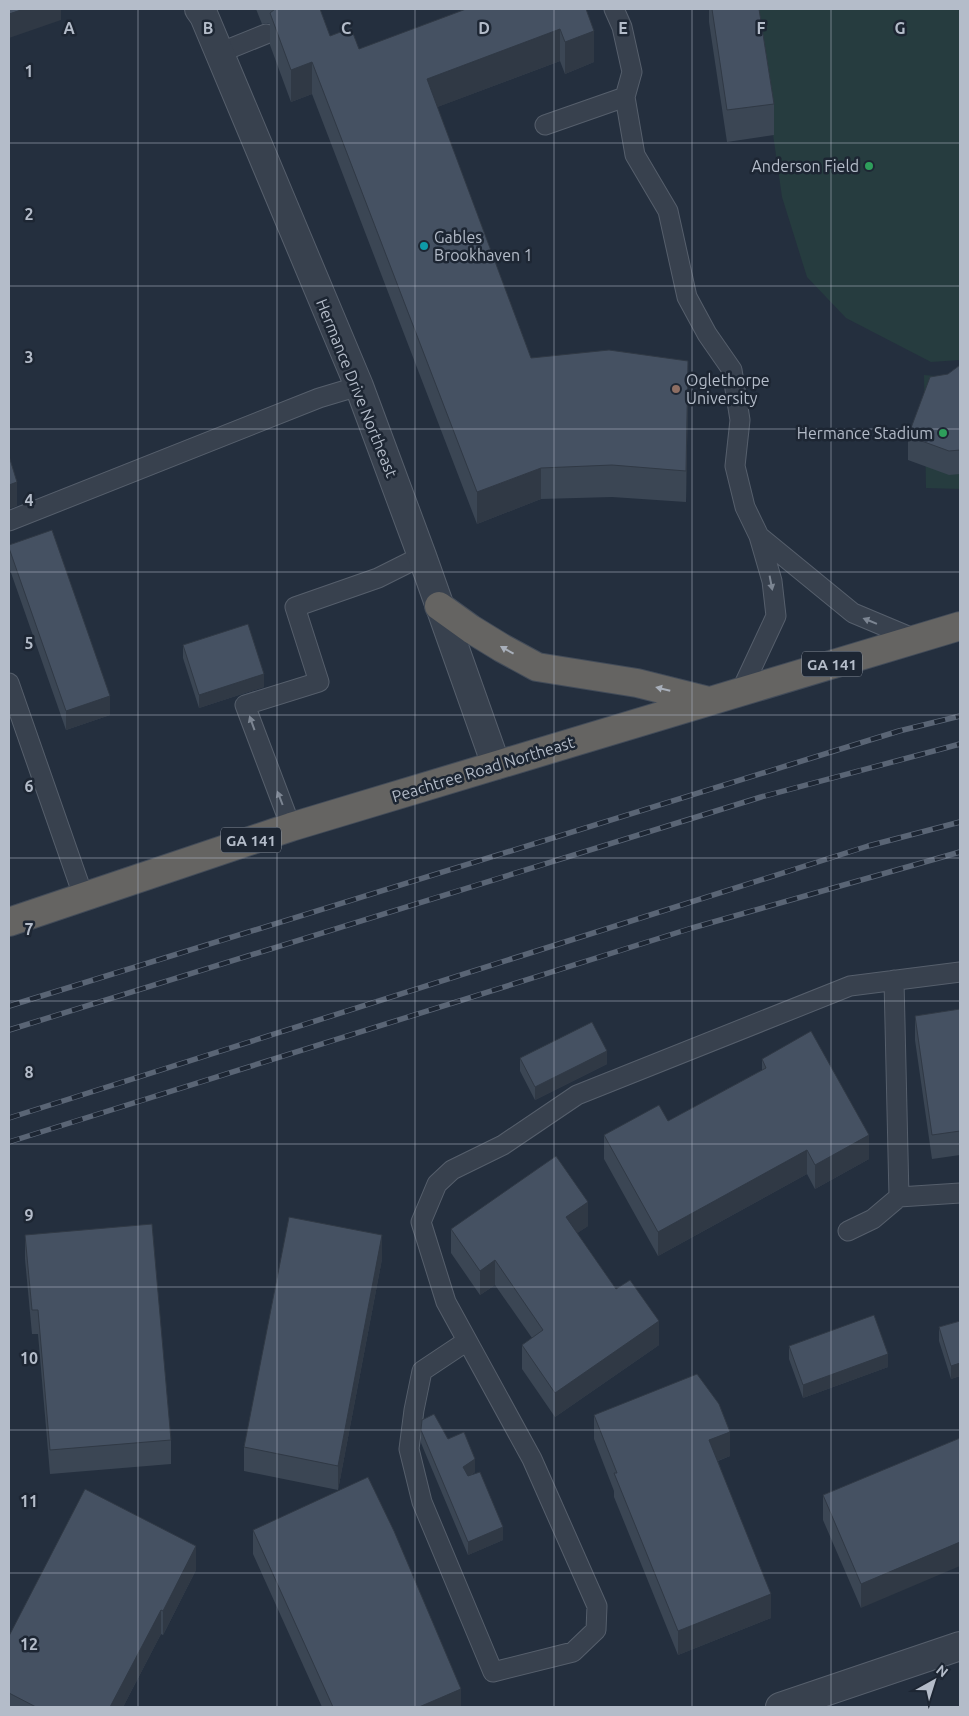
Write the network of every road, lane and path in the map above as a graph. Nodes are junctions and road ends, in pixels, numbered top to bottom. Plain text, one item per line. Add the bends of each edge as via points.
1 (614, 9) edge
2 (202, 11) edge
3 (266, 34) dead end
4 (219, 53) junction
5 (625, 97) junction
6 (545, 125) dead end
7 (359, 386) junction
8 (9, 522) edge
9 (759, 536) junction
10 (422, 556) junction
11 (439, 606) junction
12 (960, 626) edge
13 (916, 639) junction
14 (9, 683) edge
15 (741, 691) junction
16 (710, 701) junction
17 (496, 765) junction
18 (291, 827) junction
19 (84, 898) junction
20 (9, 922) edge
21 (960, 972) edge
22 (894, 980) junction
23 (960, 1193) edge
24 (899, 1197) junction
25 (848, 1231) dead end
26 (467, 1341) junction
27 (960, 1646) edge
28 (795, 1705) edge

1 - 5 lane via 622,27 632,72
2 - 4 street, Hermance Drive Northeast
3 - 4 lane
4 - 7 street, Hermance Drive Northeast
5 - 6 lane
5 - 9 lane via 636,155 668,211 687,297 732,370 740,420 735,466 745,508
7 - 8 lane via 319,398
7 - 10 street, Hermance Drive Northeast
13 -> 9 lane via 853,613
9 -> 15 lane via 772,581 776,616
10 - 11 street, Hermance Drive Northeast
18 -> 10 lane via 245,705 319,682 295,607 378,578
16 -> 11 highway via 637,683 537,666 502,648
11 - 17 street, Hermance Drive Northeast
12 - 13 highway, Peachtree Road Northeast / GA 141
13 - 15 highway, Peachtree Road Northeast / GA 141
14 - 19 lane
15 - 16 highway, Peachtree Road Northeast / GA 141
16 - 17 highway, Peachtree Road Northeast / GA 141
17 - 18 highway, Peachtree Road Northeast / GA 141
18 - 19 highway, Peachtree Road Northeast / GA 141
19 - 20 highway, Peachtree Road Northeast / GA 141
21 - 22 lane
22 - 24 lane
22 - 26 lane via 850,986 577,1095 503,1145 452,1170 437,1184 421,1222 446,1302
23 - 24 lane
24 - 25 lane via 873,1219
26 - 26 lane via 532,1459 597,1606 596,1630 573,1652 493,1672 422,1502 409,1449 422,1371
27 - 28 street

